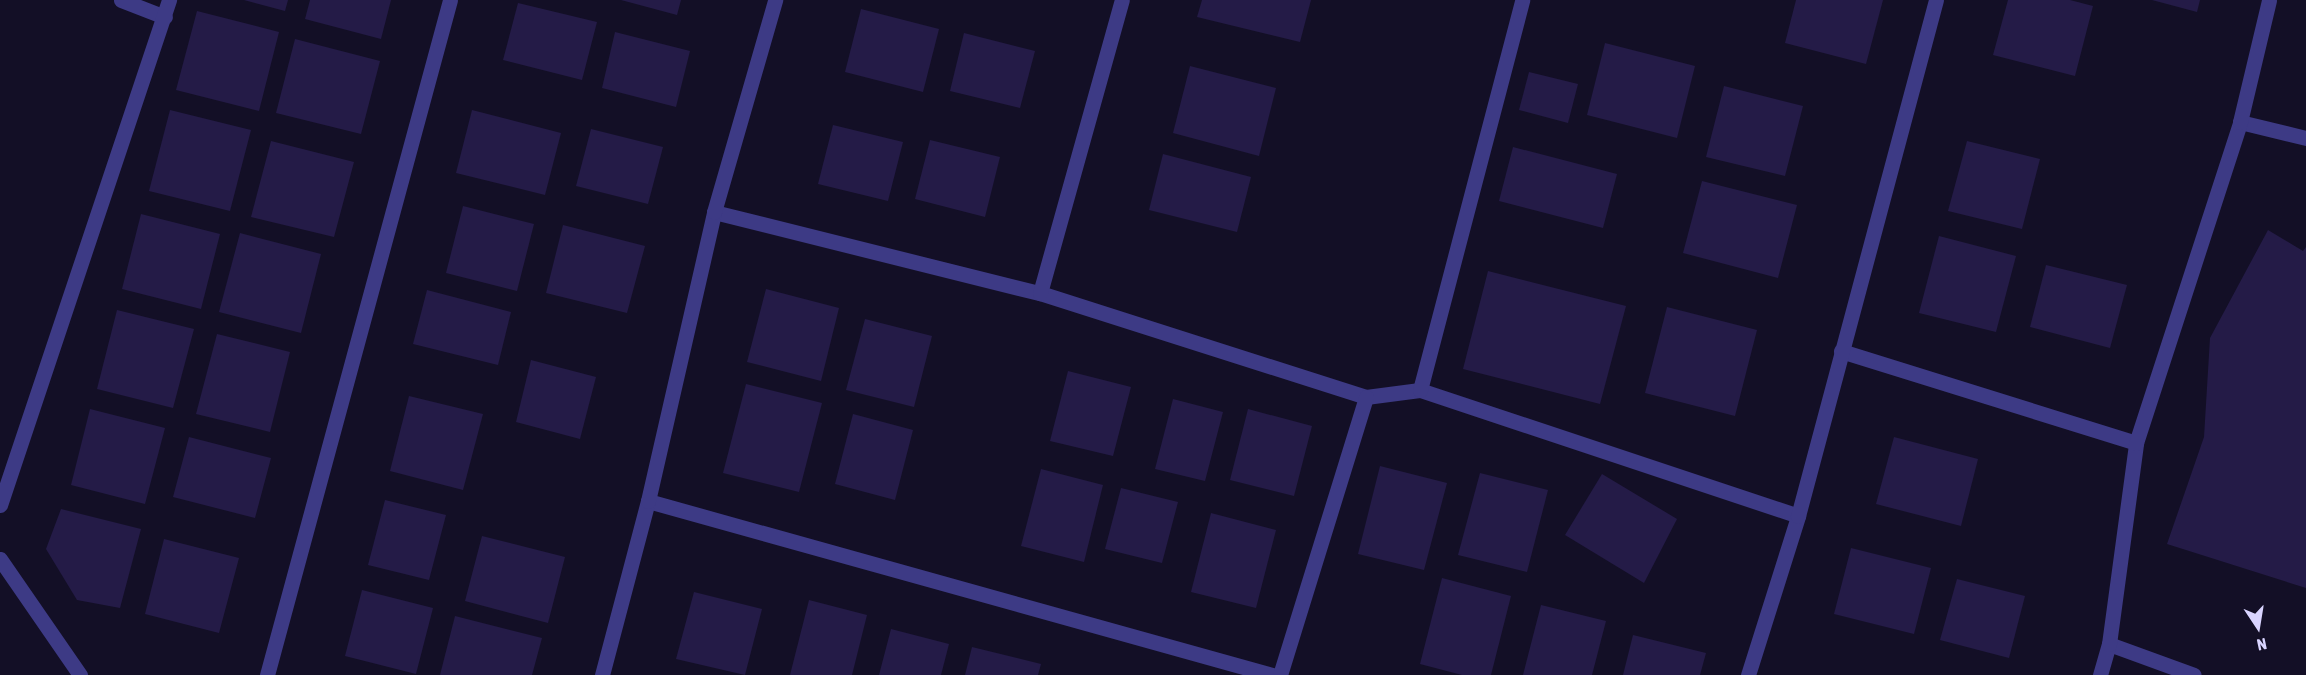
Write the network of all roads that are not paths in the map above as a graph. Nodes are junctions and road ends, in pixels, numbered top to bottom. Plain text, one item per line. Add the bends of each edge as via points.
1 (122, 0) edge
2 (170, 0) edge
3 (450, 0) edge
4 (775, 0) edge
5 (1122, 0) edge
6 (1522, 0) edge
7 (1936, 0) edge
8 (2269, 0) edge
9 (165, 17) junction
10 (2240, 122) junction
11 (2306, 138) edge
12 (714, 212) junction
13 (1040, 294) junction
14 (1841, 351) junction
15 (1420, 390) junction
16 (1366, 397) junction
17 (2136, 443) junction
18 (648, 501) junction
19 (0, 505) edge
20 (1798, 516) junction
21 (0, 559) edge
22 (2109, 644) junction
23 (80, 675) edge
24 (267, 675) edge
25 (602, 675) edge
26 (1272, 675) edge
27 (1280, 675) edge
28 (1748, 675) edge
29 (2100, 675) edge
30 (2194, 675) edge

1 - 9 street
2 - 9 street
3 - 24 street
4 - 12 street
5 - 13 street
6 - 15 street
7 - 14 street
8 - 10 street
9 - 19 street
10 - 11 street
10 - 17 street
12 - 13 street
12 - 18 street
13 - 16 street
14 - 17 street
14 - 20 street
15 - 16 street
15 - 20 street
16 - 27 street
17 - 22 street
18 - 25 street
18 - 26 street
20 - 28 street
21 - 23 street
22 - 29 street
22 - 30 street

